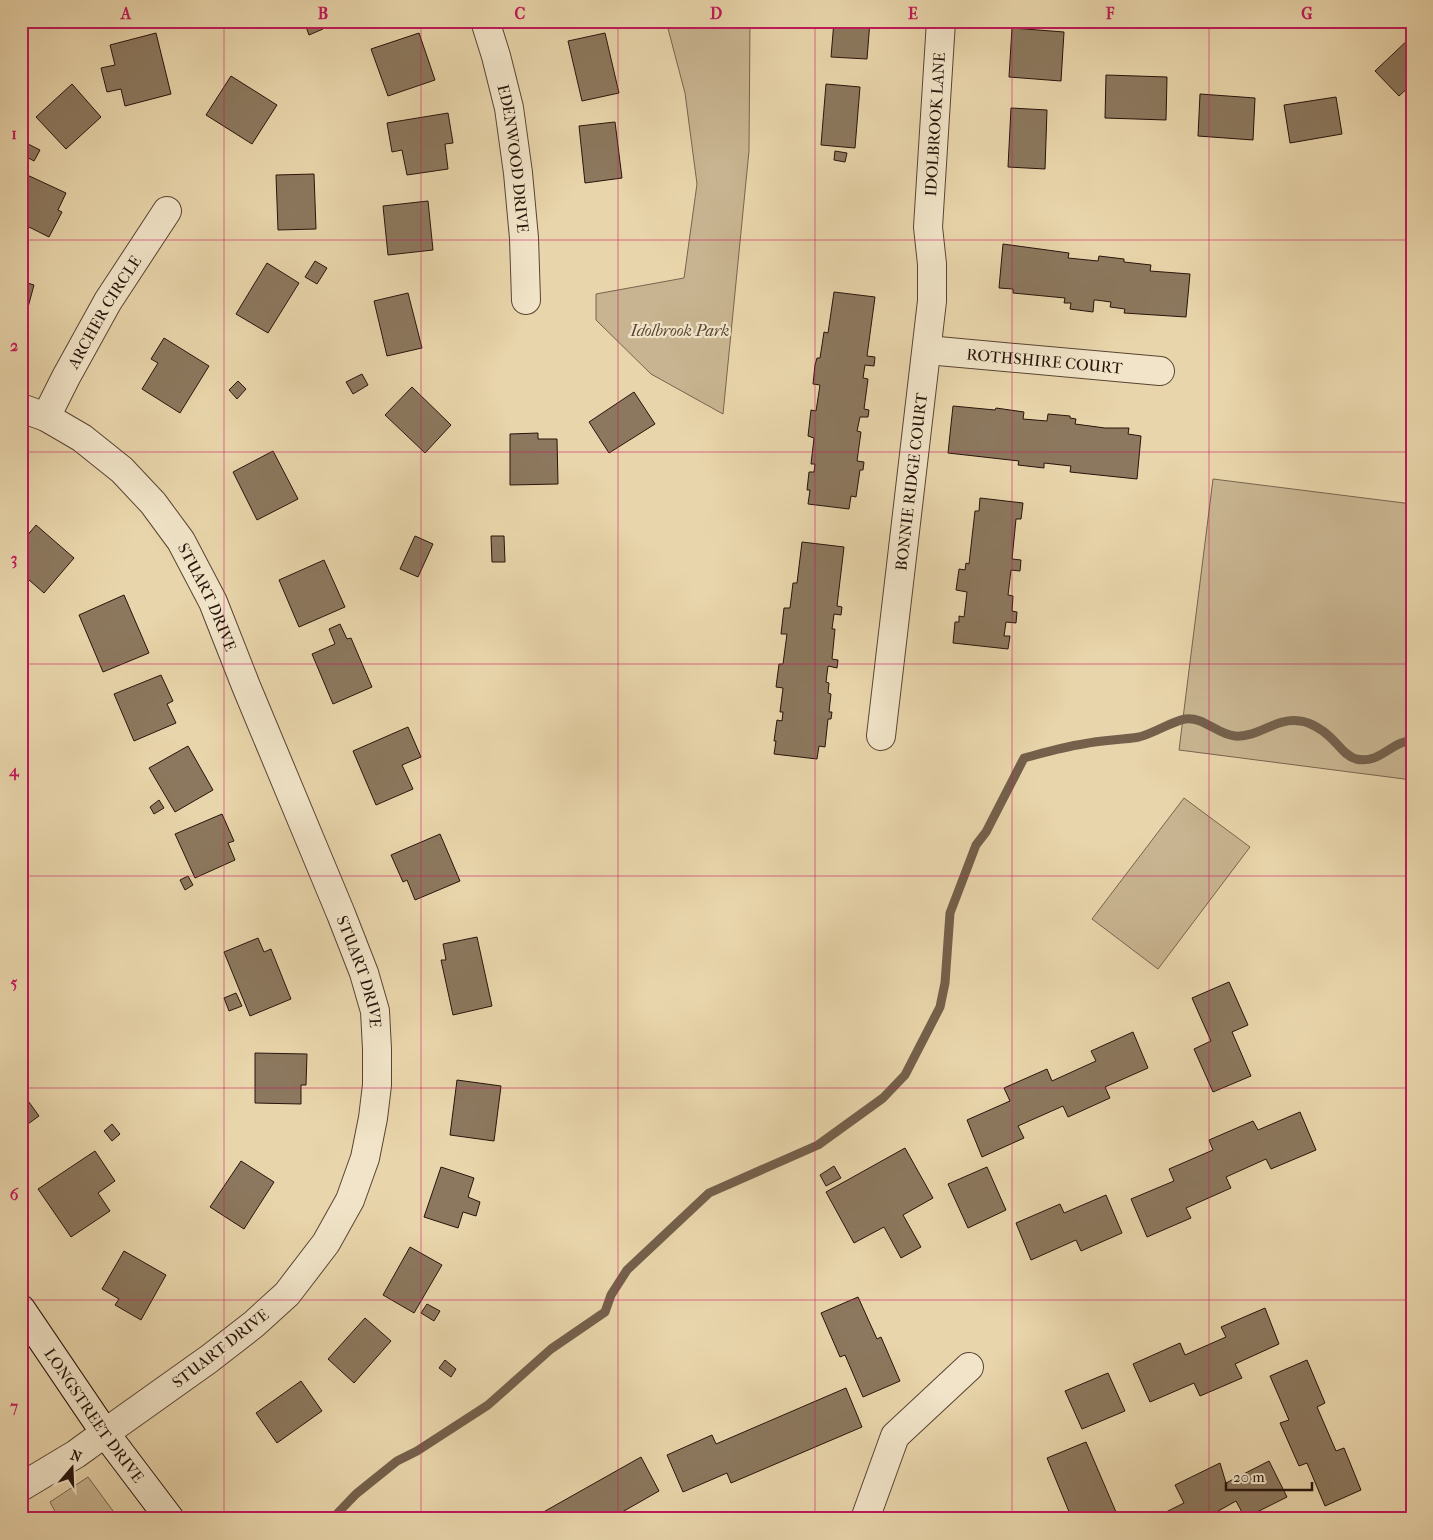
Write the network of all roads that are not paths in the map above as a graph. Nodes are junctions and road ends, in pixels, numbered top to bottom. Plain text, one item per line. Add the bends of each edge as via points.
1 (485, 21) edge
2 (941, 21) edge
3 (167, 211) dead end
4 (928, 227) joint
5 (526, 300) dead end
6 (927, 350) junction
7 (1160, 371) dead end
8 (34, 413) edge
9 (881, 736) dead end
10 (21, 1309) edge
11 (969, 1368) dead end
12 (105, 1433) junction
13 (21, 1487) edge
14 (170, 1519) edge
15 (865, 1519) edge

1 - 5 street, EDENWOOD DRIVE via 509,108 524,238
2 - 4 street, IDOLBROOK LANE
3 - 8 street, ARCHER CIRCLE via 108,301 66,377
4 - 6 street, BONNIE RIDGE COURT via 932,301
6 - 7 street, ROTHSHIRE COURT
6 - 9 street, BONNIE RIDGE COURT
8 - 12 street, STUART DRIVE via 82,438 122,470 153,503 181,541 213,602 364,973 374,1011 377,1049 377,1085 365,1158 350,1200 326,1243 287,1294 254,1324
10 - 12 street, LONGSTREET DRIVE
11 - 15 street via 896,1436
12 - 13 street, STUART DRIVE
12 - 14 street, LONGSTREET DRIVE

